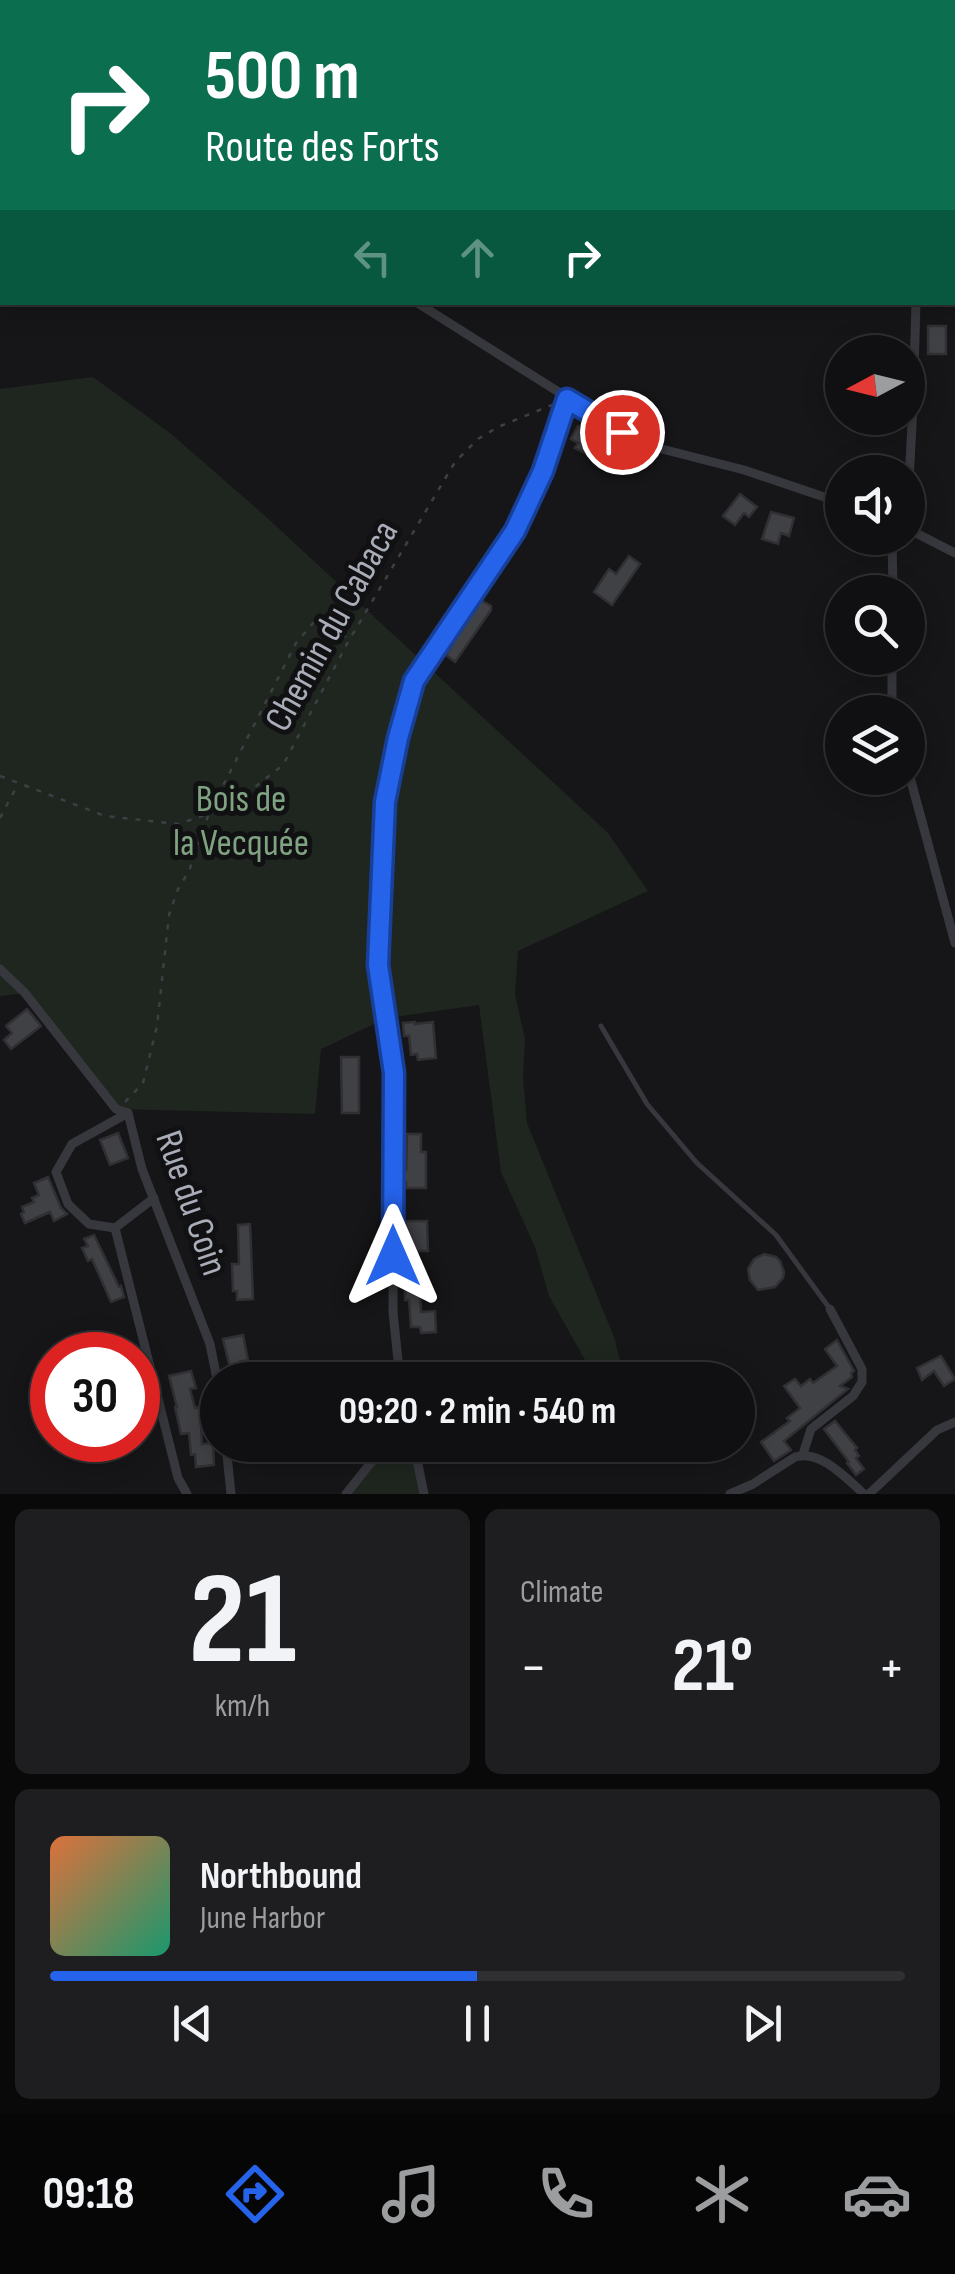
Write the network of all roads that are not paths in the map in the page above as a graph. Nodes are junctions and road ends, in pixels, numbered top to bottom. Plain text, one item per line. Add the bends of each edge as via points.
1 (421, 305) edge
2 (916, 305) edge
3 (567, 399) junction
4 (911, 455) edge
5 (825, 497) edge
6 (925, 538) edge
7 (955, 553) edge
8 (915, 795) edge
9 (955, 943) edge
10 (0, 968) edge
11 (601, 1026) dead end
12 (128, 1113) junction
13 (154, 1198) junction
14 (115, 1228) junction
15 (830, 1309) joint
16 (214, 1362) edge
17 (398, 1362) edge
18 (955, 1422) edge
19 (802, 1454) junction
20 (227, 1462) edge
21 (371, 1462) edge
22 (417, 1462) edge
23 (228, 1493) edge
24 (187, 1494) edge
25 (346, 1494) edge
26 (424, 1494) edge
27 (730, 1494) edge
28 (867, 1494) edge

1 - 3 street
2 - 4 street
3 - 5 street via 662,449
3 - 17 street via 515,531 414,681 385,802 378,965 394,1073
6 - 7 street
8 - 9 street
10 - 12 street, Rue du Coin via 116,1109
11 - 15 lane via 646,1104 776,1235
12 - 13 street, Rue du Coin
12 - 14 street via 72,1144 56,1172 68,1204 89,1224
13 - 14 street
13 - 16 street, Rue du Coin
14 - 24 street
15 - 19 street via 862,1369 862,1382 810,1429
18 - 28 street via 937,1430
19 - 27 street
19 - 28 street
20 - 23 street
21 - 25 street
22 - 26 street

